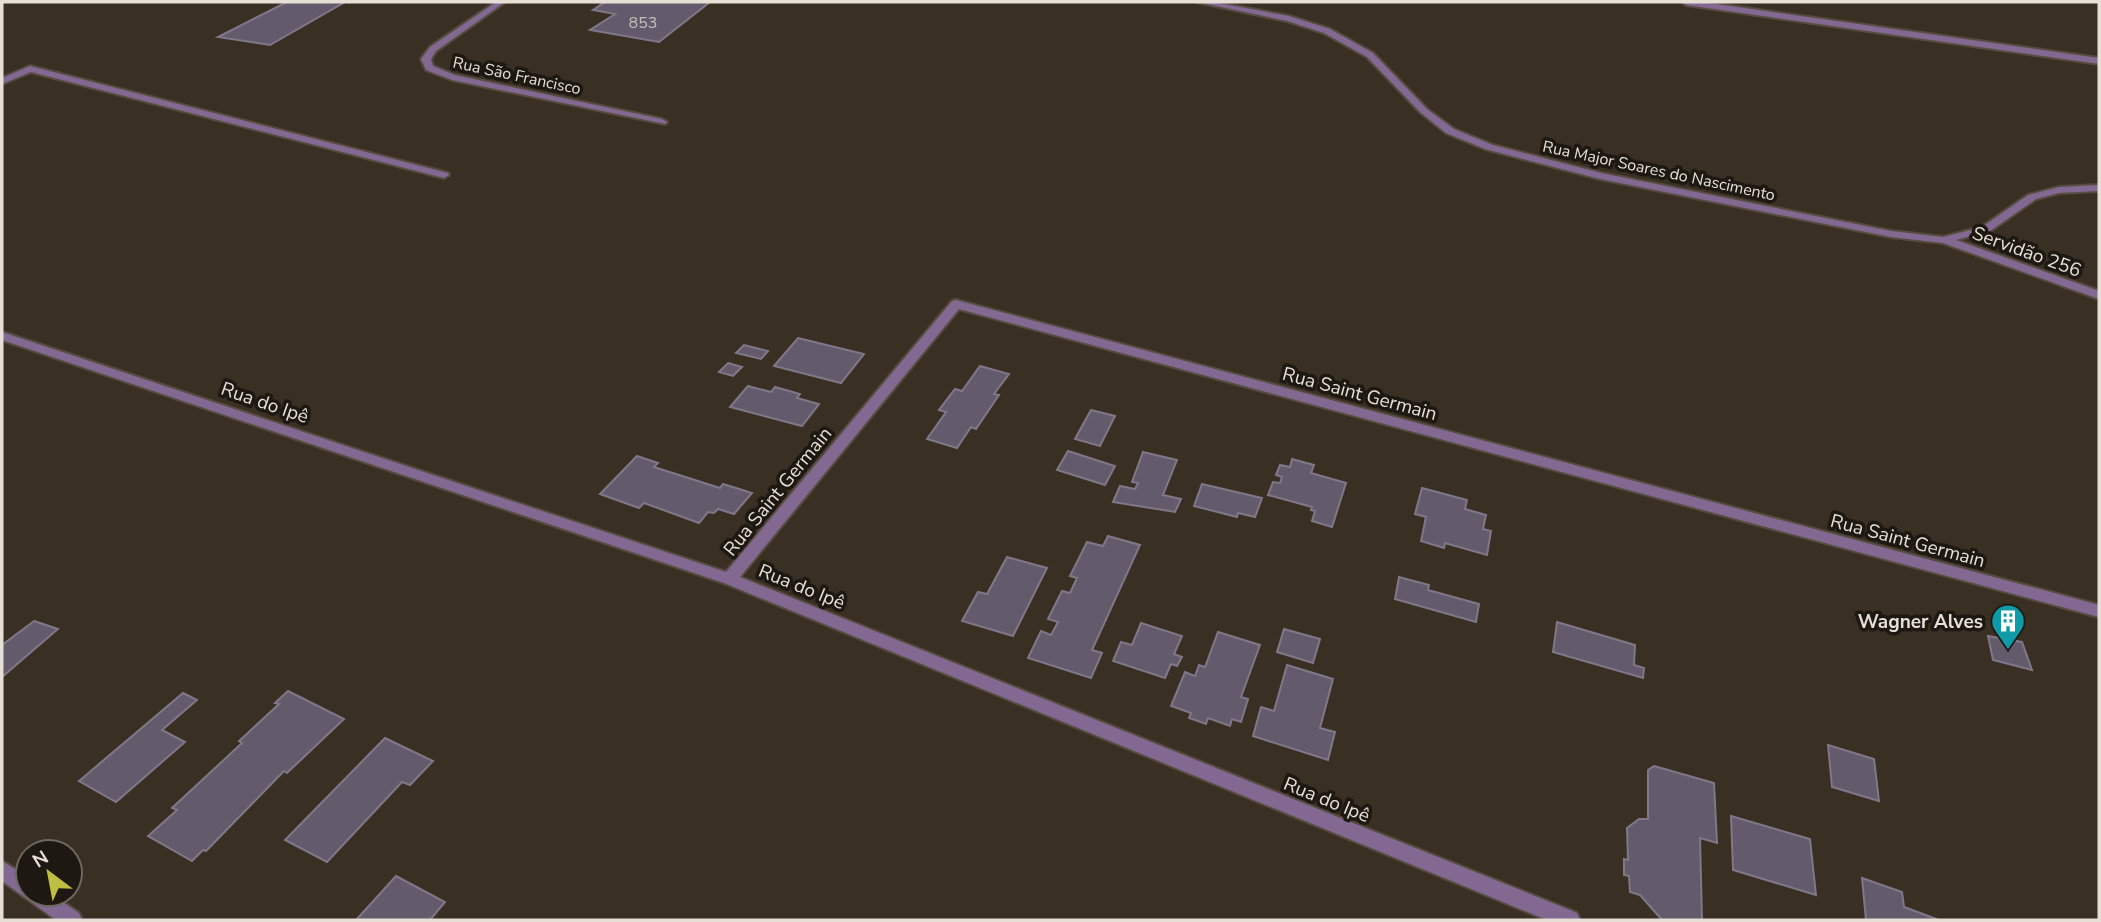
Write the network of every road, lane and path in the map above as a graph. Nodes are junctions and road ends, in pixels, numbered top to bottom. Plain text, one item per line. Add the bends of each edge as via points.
1 (501, 2) edge
2 (1204, 2) edge
3 (1686, 2) edge
4 (2099, 61) edge
5 (2, 81) edge
6 (662, 122) dead end
7 (444, 175) dead end
8 (2099, 188) edge
9 (1943, 240) junction
10 (2099, 295) edge
11 (2, 336) edge
12 (729, 579) junction
13 (2099, 611) edge
14 (55, 908) edge
15 (72, 920) edge
16 (1570, 920) edge

1 - 6 street, Rua São Francisco via 433,49 426,59 429,68 452,77
2 - 9 street, Rua Major Soares do Nascimento via 1289,19 1343,39 1370,55 1450,131 1489,147 1600,176 1879,232
3 - 4 street
5 - 7 street via 30,69
8 - 9 street, Rua Major Soares do Nascimento via 2032,197 1986,229
9 - 10 street, Servidão 256
11 - 12 street, Rua do Ipê
12 - 13 street, Rua Saint Germain via 956,304
12 - 16 street, Rua do Ipê
14 - 15 street

